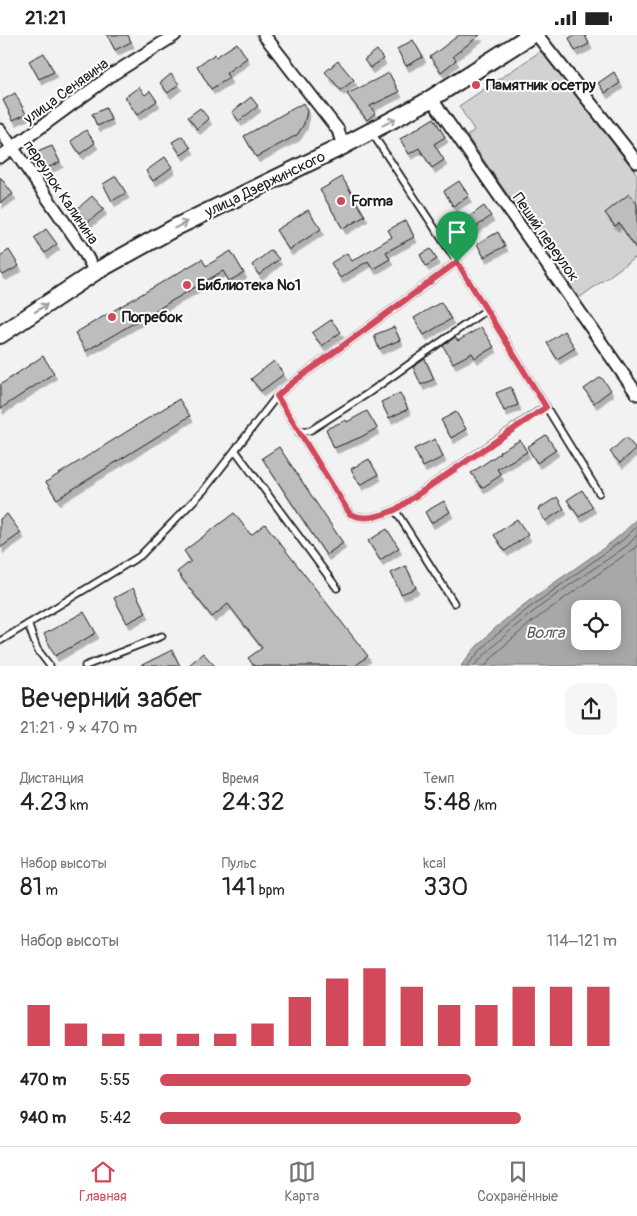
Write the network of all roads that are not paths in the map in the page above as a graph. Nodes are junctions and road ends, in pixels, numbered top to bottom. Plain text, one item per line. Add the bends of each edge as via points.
1 (175, 35) edge
2 (264, 35) edge
3 (531, 35) edge
4 (537, 35) edge
5 (431, 98) junction
6 (0, 130) edge
7 (370, 132) junction
8 (343, 146) junction
9 (12, 148) junction
10 (0, 157) edge
11 (637, 162) edge
12 (457, 262) junction
13 (95, 272) junction
14 (486, 309) junction
15 (0, 335) edge
16 (637, 394) edge
17 (277, 396) junction
18 (546, 407) junction
19 (299, 433) junction
20 (235, 450) junction
21 (599, 493) dead end
22 (395, 510) junction
23 (337, 588) dead end
24 (454, 603) dead end
25 (28, 624) junction
26 (162, 636) dead end
27 (0, 641) edge
28 (50, 666) edge
29 (85, 666) edge

1 - 9 street, улица Сенявина via 114,74
2 - 8 street via 338,131
3 - 5 main road, улица Дзержинского
4 - 11 street
7 -> 5 main road, улица Дзержинского
5 - 16 street, Пеший переулок
6 - 9 street, переулок Калинина
7 - 8 main road, улица Дзержинского
7 - 12 lane
13 -> 8 main road, улица Дзержинского via 176,227
9 - 10 street, улица Сенявина
9 - 13 street, переулок Калинина via 81,246
12 - 14 lane
12 - 17 lane
15 -> 13 main road, улица Дзержинского
14 - 18 lane
14 - 19 lane via 367,394 311,430
17 - 19 lane
17 - 20 lane
18 - 21 lane
18 - 22 lane
19 - 22 lane via 350,514 366,518
20 - 23 lane
20 - 25 lane via 204,490 140,556
22 - 24 lane
25 - 27 lane
25 - 28 lane via 38,649
26 - 29 lane

